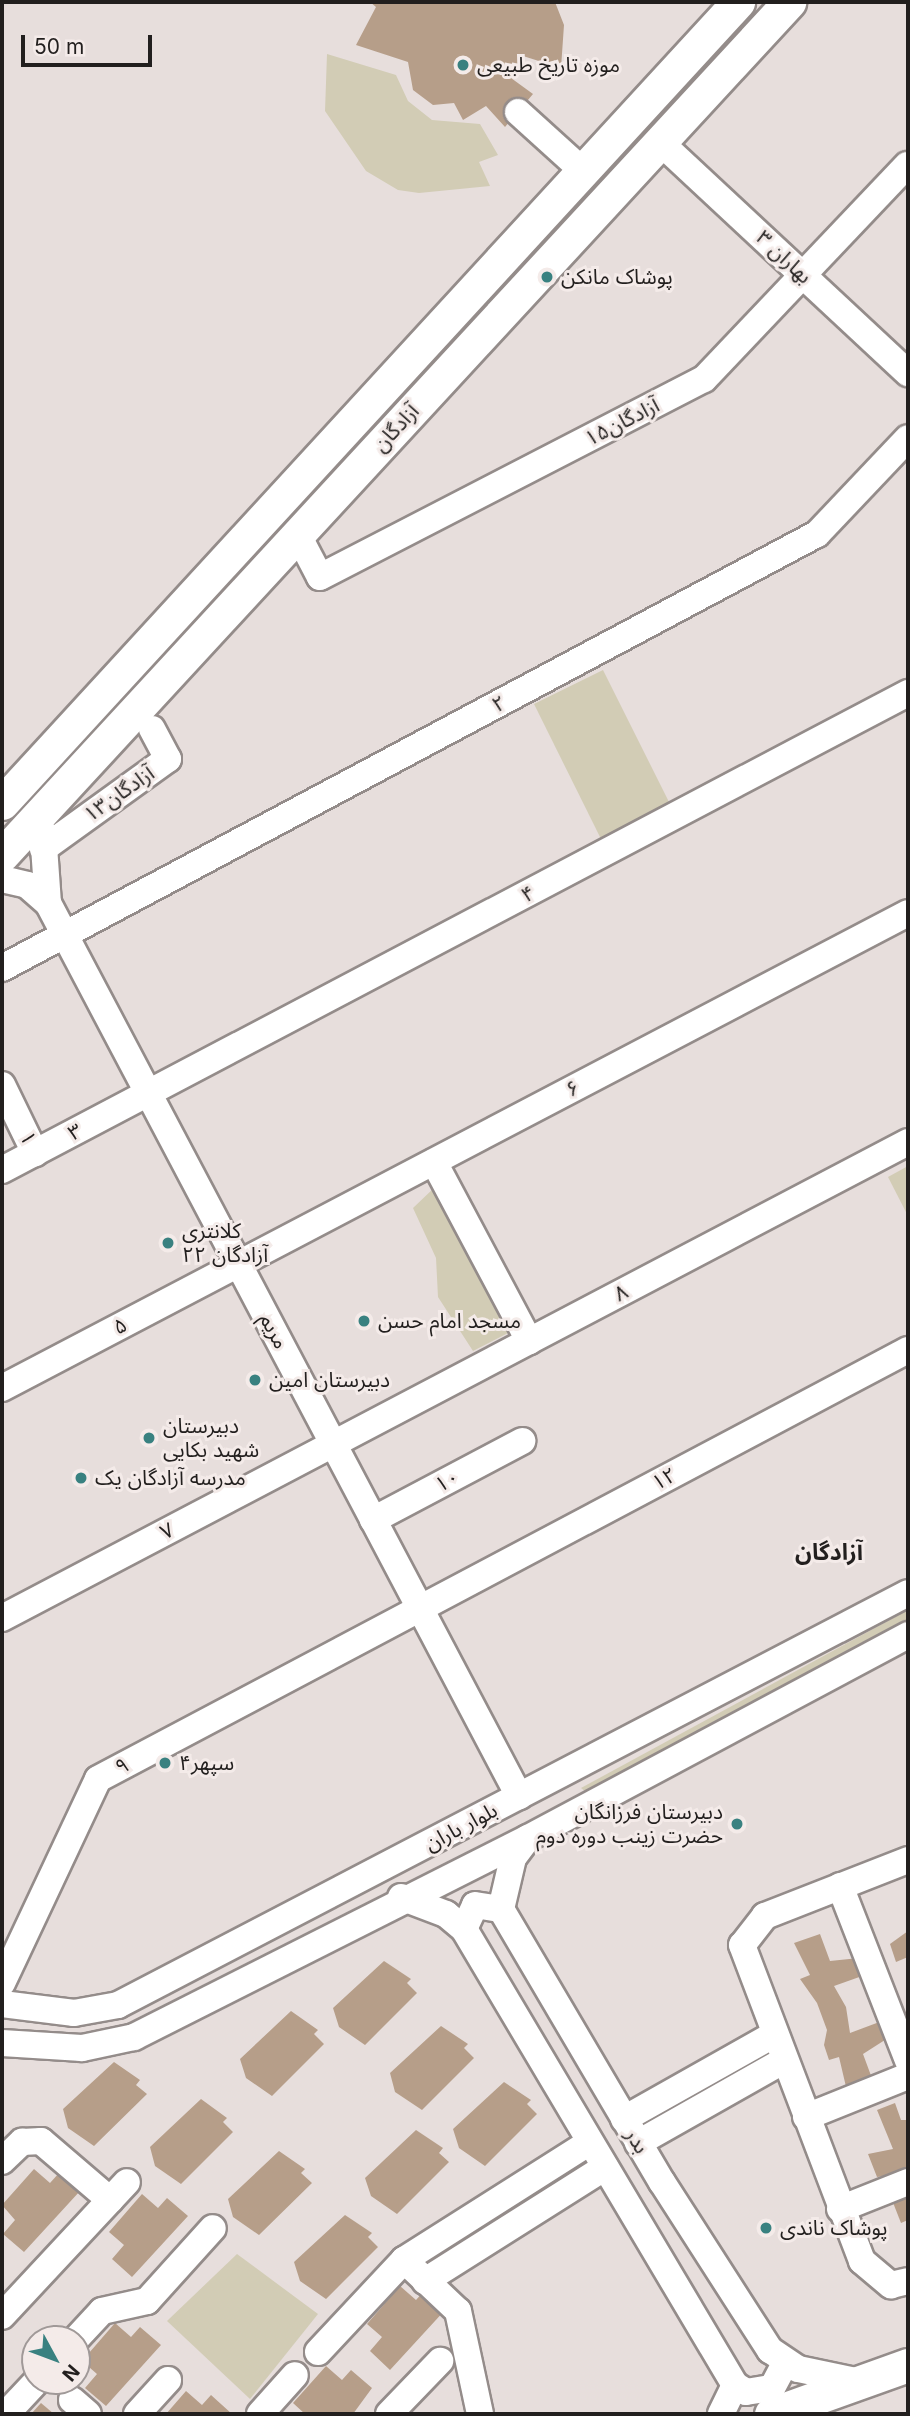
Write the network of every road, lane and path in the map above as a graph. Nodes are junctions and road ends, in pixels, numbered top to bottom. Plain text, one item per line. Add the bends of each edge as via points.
1 (738, 2) edge
2 (789, 2) edge
3 (518, 112) dead end
4 (660, 142) junction
5 (907, 165) edge
6 (583, 170) junction
7 (803, 275) junction
8 (908, 373) edge
9 (391, 380) junction
10 (417, 405) junction
11 (903, 455) edge
12 (298, 535) junction
13 (908, 693) edge
14 (152, 729) dead end
15 (58, 794) junction
16 (2, 803) edge
17 (43, 849) junction
18 (2, 855) edge
19 (2, 879) edge
20 (48, 903) junction
21 (908, 913) edge
22 (65, 936) junction
23 (2, 968) edge
24 (2, 1085) edge
25 (148, 1094) junction
26 (908, 1142) edge
27 (35, 1153) junction
28 (434, 1162) junction
29 (2, 1170) edge
30 (238, 1264) junction
31 (529, 1341) junction
32 (908, 1350) edge
33 (2, 1388) edge
34 (522, 1441) dead end
35 (333, 1444) junction
36 (373, 1520) junction
37 (908, 1593) edge
38 (419, 1608) junction
39 (2, 1618) edge
40 (908, 1635) edge
41 (755, 1673) junction
42 (771, 1706) junction
43 (519, 1797) junction
44 (528, 1838) junction
45 (908, 1860) edge
46 (840, 1886) junction
47 (401, 1897) junction
48 (501, 1909) junction
49 (464, 1929) junction
50 (2, 1983) edge
51 (897, 2000) edge
52 (2, 2004) edge
53 (773, 2035) junction
54 (2, 2043) edge
55 (908, 2060) edge
56 (783, 2062) junction
57 (908, 2076) edge
58 (686, 2084) junction
59 (697, 2110) junction
60 (806, 2117) junction
61 (624, 2119) junction
62 (590, 2143) junction
63 (638, 2143) junction
64 (2, 2161) edge
65 (560, 2162) junction
66 (605, 2167) junction
67 (908, 2182) edge
68 (573, 2188) junction
69 (840, 2209) junction
70 (213, 2228) dead end
71 (404, 2260) junction
72 (425, 2281) junction
73 (908, 2281) edge
74 (2, 2316) edge
75 (89, 2325) edge
76 (318, 2352) dead end
77 (440, 2361) dead end
78 (785, 2364) junction
79 (908, 2365) edge
80 (295, 2375) dead end
81 (168, 2380) dead end
82 (860, 2382) junction
83 (734, 2385) junction
84 (908, 2385) edge
85 (24, 2395) edge
86 (6, 2414) edge
87 (137, 2414) edge
88 (260, 2414) edge
89 (389, 2414) edge
90 (480, 2414) edge
91 (720, 2414) edge
92 (771, 2414) edge
93 (824, 2414) edge

1 - 6 main road, آزادگان
2 - 4 main road, آزادگان
3 - 6 street
4 - 7 street, بهاران ۳
4 - 10 main road, آزادگان
5 - 7 street, آزادگان۱۵
6 - 9 main road, آزادگان
7 - 8 street, بهاران ۳
7 - 12 street, آزادگان۱۵ via 705,379 320,577
9 - 10 main road
9 - 16 main road, آزادگان
10 - 12 main road, آزادگان
11 - 22 street, ۲ via 817,534
12 - 15 main road, آزادگان
13 - 25 street, ۴
14 - 17 street, آزادگان۱۳ via 168,759
15 - 17 street via 47,813
15 - 18 main road, آزادگان
17 - 20 street
19 - 20 street via 27,885
20 - 22 street, مریم
21 - 28 street, ۶
22 - 23 street
22 - 25 street, مریم
24 - 27 street, ۱
25 - 27 street, ۳
25 - 30 street, مریم
26 - 31 street, ۸
27 - 29 street, ۳
28 - 30 street, ۶
28 - 31 street
30 - 33 street, ۵
30 - 35 street, مریم
31 - 35 street, ۸
32 - 38 street, ۱۲
34 - 36 street, ۱۰
35 - 36 street, مریم
35 - 39 street, ۷
36 - 38 street, مریم
37 - 41 street, بلوار باران
38 - 43 street, مریم
38 - 50 street, ۹ via 98,1779
40 - 42 street, بلوار باران
41 - 42 street
41 - 43 street, بلوار باران
42 - 44 street, بلوار باران
43 - 52 street, بلوار باران via 118,2005 74,2013
44 - 47 street, بلوار باران
44 - 48 street via 513,1858
45 - 46 street
46 - 51 street
46 - 53 street via 765,1916 742,1945
47 - 49 street, بدر via 446,1914
47 - 54 street, بلوار باران via 134,2037 82,2048
48 - 49 street via 475,1905
48 - 61 street, بدر
49 - 62 street, بدر
51 - 55 street
53 - 56 street
53 - 58 street
56 - 59 street
56 - 60 street
57 - 60 street
58 - 59 street
58 - 61 street
59 - 63 street
60 - 69 street
61 - 63 street, بدر
62 - 65 street
62 - 66 street, بدر
63 - 78 street, بدر
64 - 74 street via 22,2142 41,2141 119,2191
65 - 68 street
65 - 71 street
66 - 68 street
66 - 83 street, بدر
67 - 69 street
68 - 72 street
69 - 73 street via 873,2275 891,2285
70 - 75 street via 147,2301 102,2311
71 - 72 street
71 - 76 street
72 - 90 street via 457,2311
77 - 89 street
78 - 82 street
78 - 83 street via 772,2388 746,2392
79 - 82 main road
80 - 88 street
81 - 87 street
82 - 92 main road
83 - 91 street
84 - 93 main road
85 - 86 street

